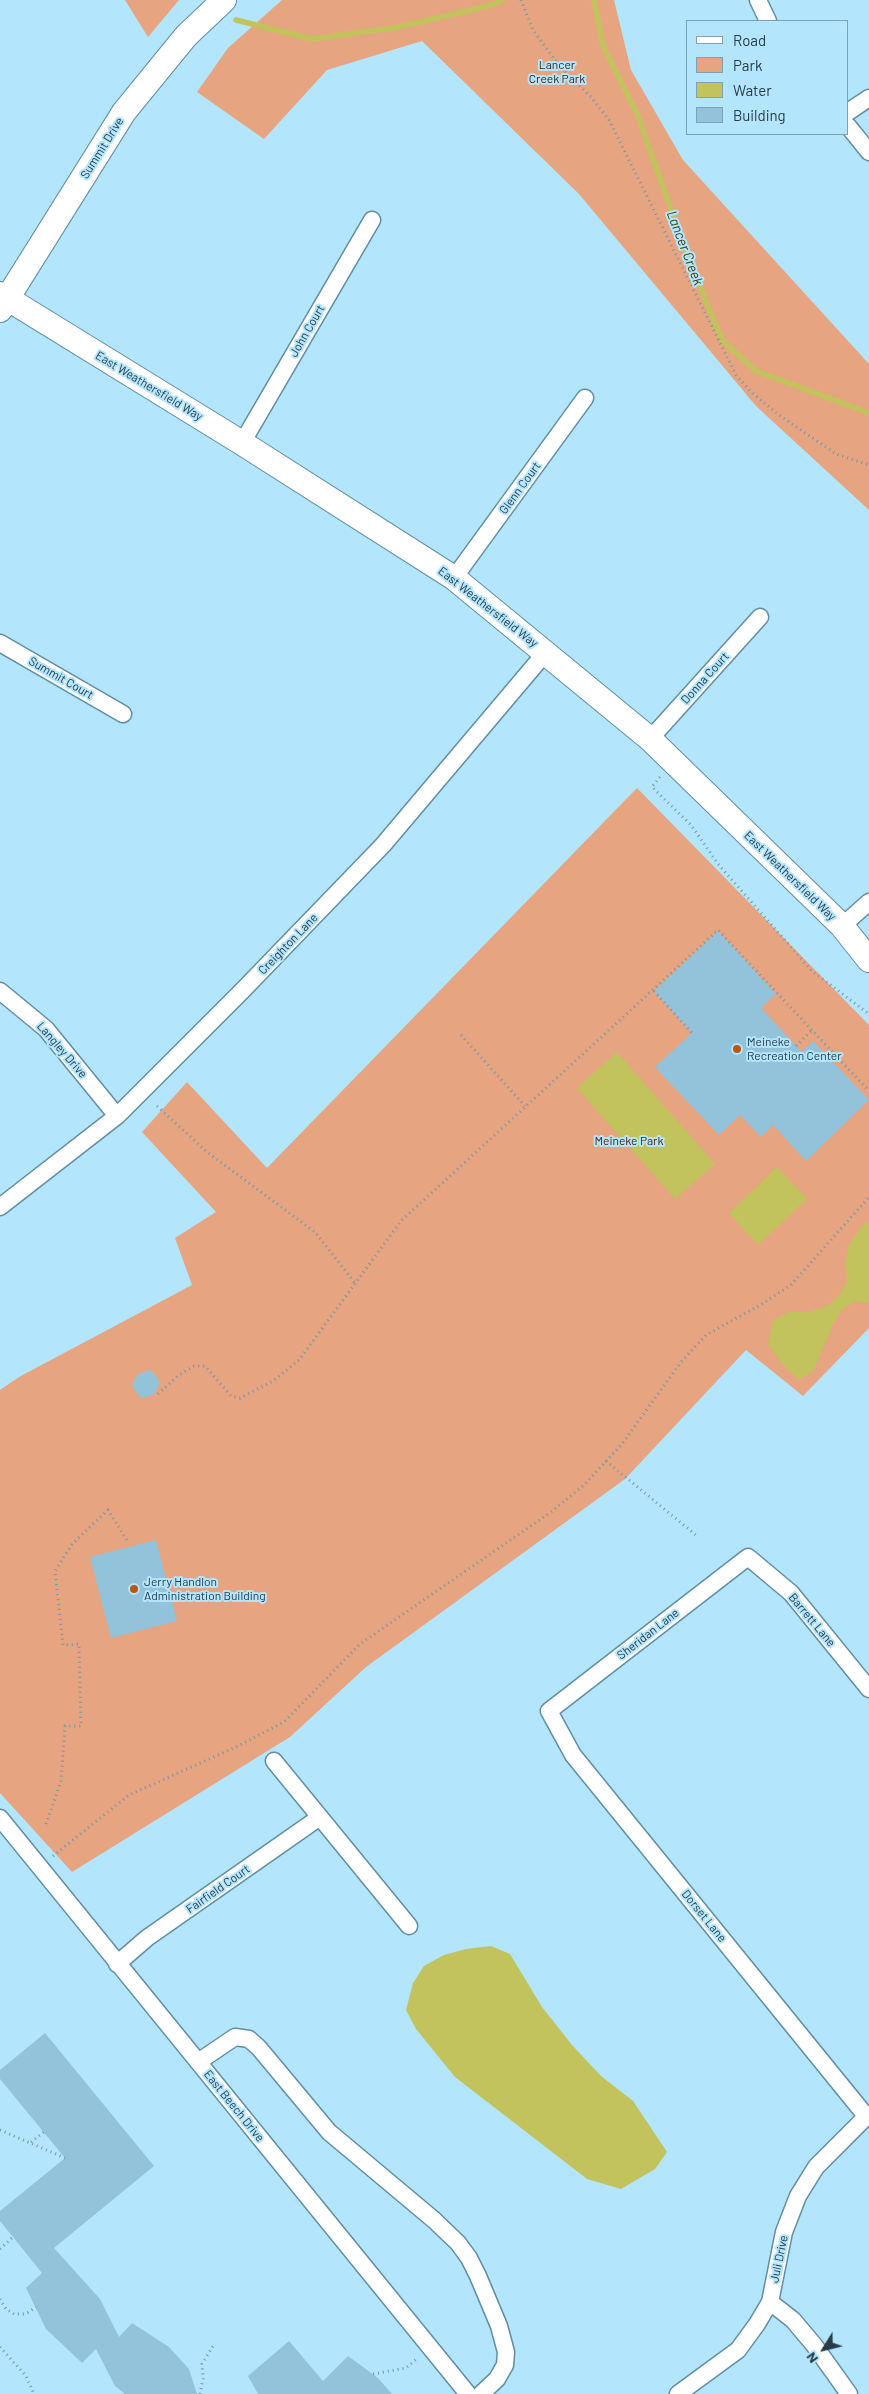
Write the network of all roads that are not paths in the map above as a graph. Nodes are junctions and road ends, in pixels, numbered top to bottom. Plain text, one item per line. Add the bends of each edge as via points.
1 (224, 0) edge
2 (758, 0) edge
3 (768, 20) edge
4 (869, 98) edge
5 (849, 111) edge
6 (849, 127) edge
7 (869, 152) edge
8 (372, 220) dead end
9 (2, 302) edge
10 (585, 398) dead end
11 (242, 443) junction
12 (454, 578) junction
13 (760, 617) dead end
14 (0, 643) edge
15 (546, 652) junction
16 (123, 714) dead end
17 (650, 739) junction
18 (869, 902) edge
19 (842, 926) junction
20 (869, 960) edge
21 (0, 991) edge
22 (117, 1116) junction
23 (0, 1207) edge
24 (748, 1557) joint
25 (869, 1689) edge
26 (549, 1711) joint
27 (274, 1761) dead end
28 (320, 1817) junction
29 (0, 1818) edge
30 (409, 1926) dead end
31 (117, 1964) junction
32 (198, 2062) junction
33 (868, 2115) edge
34 (770, 2302) junction
35 (468, 2394) edge
36 (481, 2394) edge
37 (678, 2394) edge
38 (849, 2394) edge

1 - 9 street, Summit Drive via 186,36 124,112
2 - 3 street
4 - 5 street
6 - 7 street
8 - 11 street, John Court
9 - 11 street, East Weathersfield Way
10 - 12 street, Glenn Court
11 - 12 street, East Weathersfield Way
12 - 15 street, East Weathersfield Way
13 - 17 street, Donna Court
14 - 16 street, Summit Court
15 - 17 street, East Weathersfield Way
15 - 22 street, Creighton Lane via 383,845
17 - 19 street, East Weathersfield Way
18 - 19 street
19 - 20 street, East Weathersfield Way
21 - 22 street, Langley Drive via 46,1030
22 - 23 street, Creighton Lane
24 - 25 street, Barrett Lane via 791,1593
24 - 26 street, Sheridan Lane
26 - 33 street, Dorset Lane via 573,1755
27 - 28 street
28 - 30 street
28 - 31 street, Fairfield Court via 147,1938
29 - 31 street, East Beech Drive
31 - 32 street, East Beech Drive
32 - 35 street, East Beech Drive
32 - 36 street via 235,2037 249,2040 329,2132 458,2243 478,2276 506,2352 505,2365 497,2379
33 - 34 street, Juli Drive via 816,2167 798,2196 784,2232
34 - 37 street, Juli Drive via 738,2350
34 - 38 street via 793,2320

